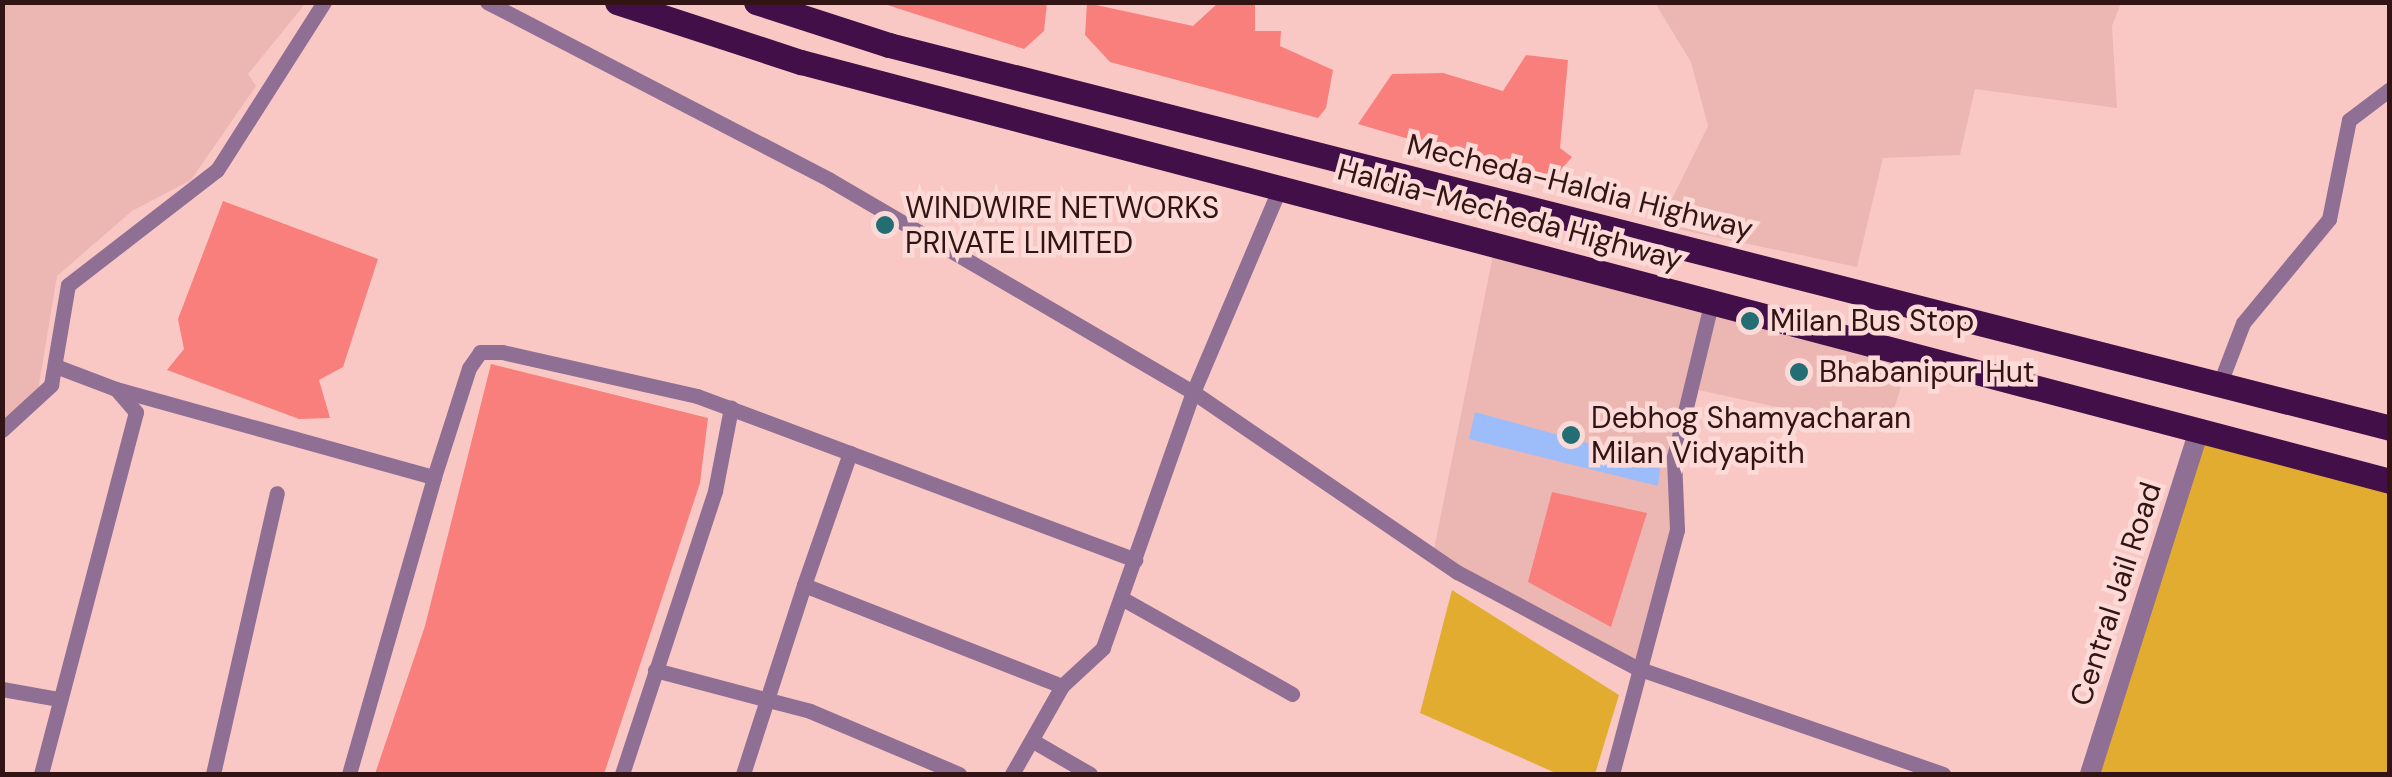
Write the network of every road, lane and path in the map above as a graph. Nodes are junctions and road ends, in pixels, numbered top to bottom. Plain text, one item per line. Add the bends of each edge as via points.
1 (324, 2) edge
2 (487, 2) edge
3 (617, 2) edge
4 (756, 2) edge
5 (2390, 89) edge
6 (1281, 185) junction
7 (1711, 304) junction
8 (58, 367) junction
9 (2220, 384) junction
10 (116, 389) junction
11 (1193, 392) junction
12 (731, 408) junction
13 (2390, 428) edge
14 (2, 430) edge
15 (2200, 431) junction
16 (850, 453) junction
17 (434, 477) junction
18 (2390, 480) edge
19 (278, 493) dead end
20 (1134, 560) junction
21 (804, 585) junction
22 (1123, 600) junction
23 (1638, 668) junction
24 (656, 670) junction
25 (1062, 686) junction
26 (2, 689) edge
27 (1292, 694) dead end
28 (770, 697) junction
29 (59, 699) junction
30 (1032, 742) junction
31 (41, 774) edge
32 (213, 774) edge
33 (349, 774) edge
34 (622, 774) edge
35 (743, 774) edge
36 (959, 774) edge
37 (1012, 774) edge
38 (1090, 774) edge
39 (1612, 774) edge
40 (1943, 774) edge
41 (2090, 774) edge

1 - 8 street via 217,170 68,285
2 - 11 street via 830,180
3 - 6 highway, Haldia-Mecheda Highway via 801,62
4 - 9 highway, Mecheda-Haldia Highway via 889,45
5 - 9 street via 2349,120 2329,220 2244,323
6 - 7 highway, Haldia-Mecheda Highway
6 - 11 street
7 - 15 highway, Haldia-Mecheda Highway
7 - 23 street via 1674,458 1677,530
8 - 10 street
8 - 14 street via 38,404
9 - 13 highway, Mecheda-Haldia Highway
10 - 17 street
10 - 29 street via 136,412
11 - 20 street
11 - 23 street via 1457,572
12 - 16 street
12 - 17 street via 480,352
12 - 24 street via 715,491
15 - 18 highway, Haldia-Mecheda Highway
15 - 41 street, Central Jail Road
16 - 20 street
16 - 21 street
17 - 33 street
19 - 32 street
20 - 22 street
21 - 25 street
21 - 28 street
22 - 25 street via 1103,648
22 - 27 street
23 - 39 street
23 - 40 street
24 - 28 street
24 - 34 street
25 - 30 street
26 - 29 street
28 - 35 street
28 - 36 street
29 - 31 street
30 - 37 street
30 - 38 street

